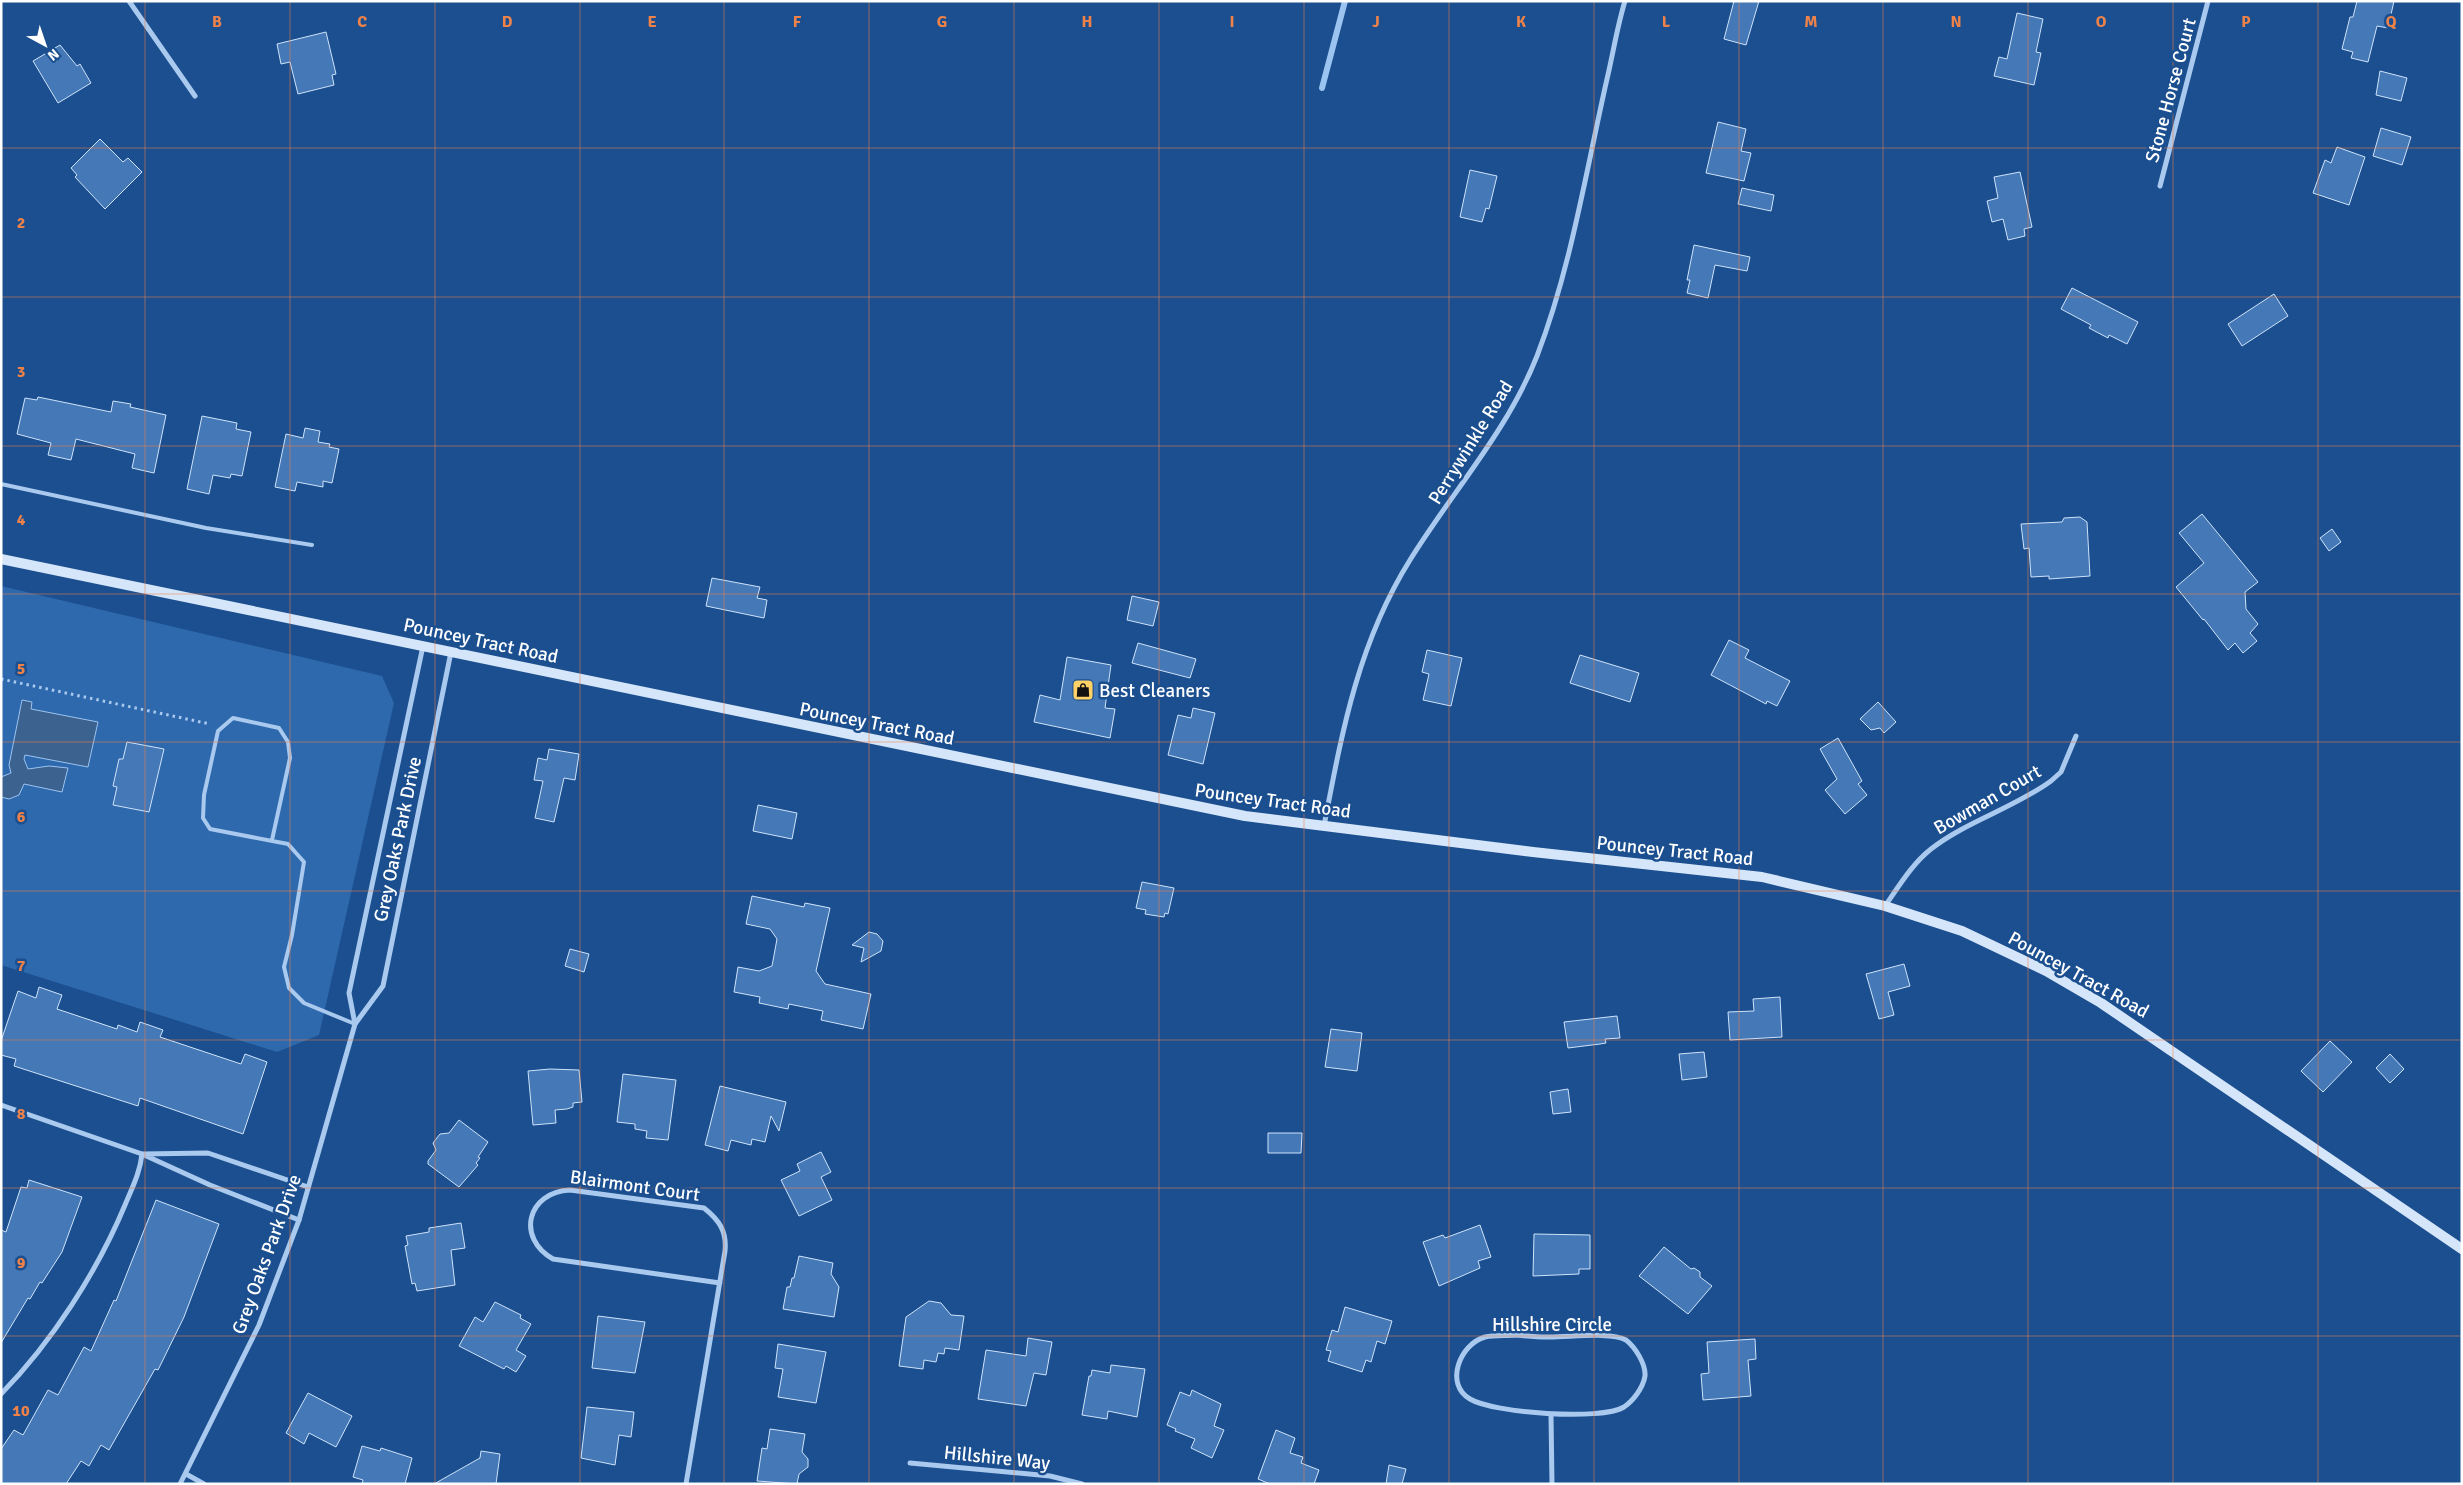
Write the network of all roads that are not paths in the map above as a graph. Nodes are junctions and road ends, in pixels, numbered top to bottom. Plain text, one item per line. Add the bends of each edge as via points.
1 (129, 1) edge
2 (1625, 1) edge
3 (2208, 1) edge
4 (195, 96) dead end
5 (2160, 186) dead end
6 (1, 484) edge
7 (312, 546) dead end
8 (1, 559) edge
9 (423, 646) junction
10 (451, 652) junction
11 (2076, 736) dead end
12 (1324, 826) junction
13 (272, 840) junction
14 (1885, 906) junction
15 (355, 1024) junction
16 (1, 1105) edge
17 (142, 1154) junction
18 (308, 1187) junction
19 (299, 1220) junction
20 (2462, 1249) edge
21 (720, 1282) junction
22 (1, 1394) edge
23 (1551, 1415) junction
24 (910, 1463) dead end
25 (186, 1474) junction
26 (180, 1484) edge
27 (204, 1484) edge
28 (686, 1484) edge
29 (1082, 1484) edge
30 (1552, 1484) edge

1 - 4 street
2 - 12 street, Perrywinkle Road via 1574,225 1536,356 1501,428 1410,560 1384,606 1354,685 1343,725
3 - 5 street, Stone Horse Court
6 - 7 lane via 206,528
8 - 9 main road, Pouncey Tract Road
9 - 10 main road, Pouncey Tract Road
9 - 15 street, Grey Oaks Park Drive via 349,993
10 - 12 main road, Pouncey Tract Road via 1148,798 1245,816
10 - 15 street, Grey Oaks Park Drive via 383,986
11 - 14 street, Bowman Court via 2061,772 2051,781 1963,828 1930,850 1908,873
12 - 14 main road, Pouncey Tract Road via 1762,878
13 - 13 lane via 210,829 202,818 218,731 233,718 279,728 288,742 290,758
13 - 15 lane via 288,844 304,862 284,967 289,988 304,1003
14 - 20 main road, Pouncey Tract Road via 1962,931 2046,971 2101,1003
15 - 18 street, Grey Oaks Park Drive
16 - 17 street
17 - 18 street via 208,1153
17 - 19 street
17 - 22 street via 140,1169 113,1234 83,1287 25,1370
18 - 19 street, Grey Oaks Park Drive
19 - 25 street, Grey Oaks Park Drive via 259,1325
21 - 21 street, Blairmont Court via 726,1241 724,1231 720,1222 704,1208 570,1190 550,1194 533,1212 532,1237 544,1254 553,1259
21 - 28 street, Blairmont Court
23 - 23 street, Hillshire Circle via 1470,1400 1459,1388 1456,1371 1461,1358 1484,1337 1516,1335 1548,1338 1597,1335 1625,1340 1640,1356 1645,1376 1638,1394 1623,1408
23 - 30 street
24 - 29 street, Hillshire Way via 1050,1476
25 - 26 street, Grey Oaks Park Drive
25 - 27 street

